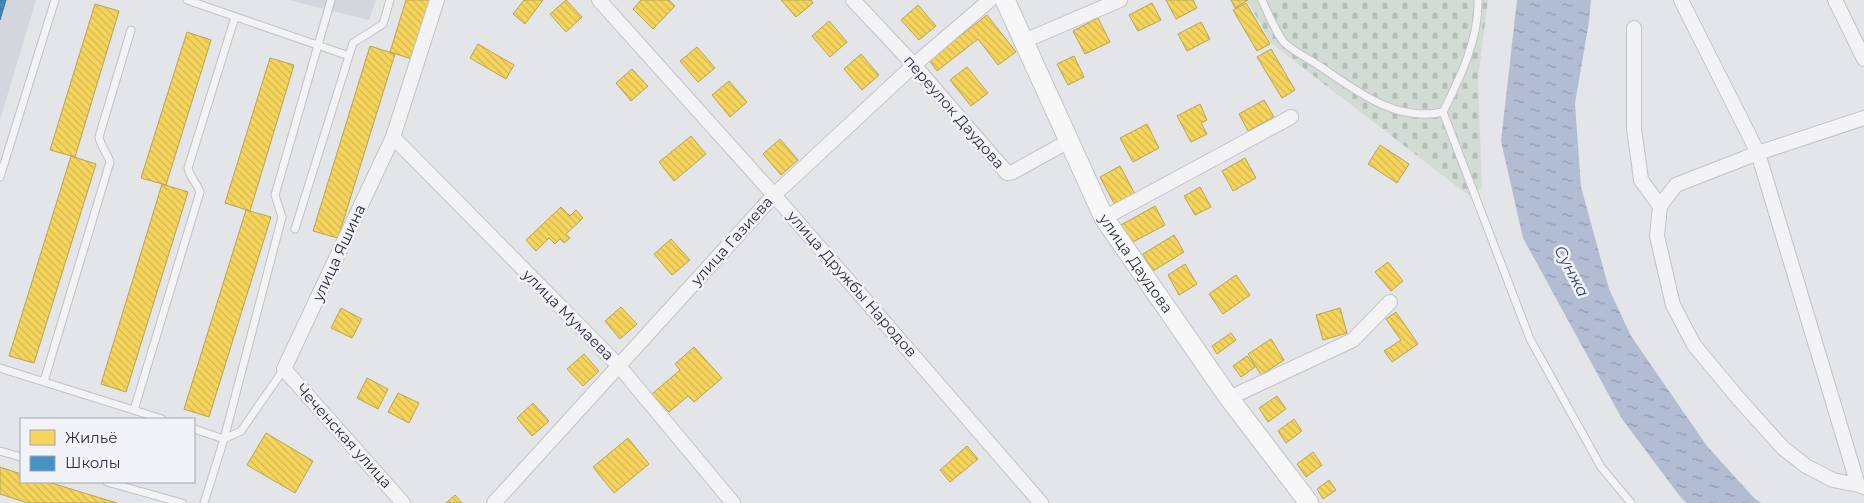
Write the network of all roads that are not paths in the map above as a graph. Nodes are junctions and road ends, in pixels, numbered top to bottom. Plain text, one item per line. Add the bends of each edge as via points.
1 (55, 0) edge
2 (332, 0) edge
3 (390, 0) edge
4 (437, 0) edge
5 (599, 0) edge
6 (853, 0) edge
7 (990, 0) edge
8 (1005, 0) edge
9 (1120, 0) edge
10 (1262, 0) edge
11 (1478, 0) edge
12 (1682, 0) edge
13 (1835, 0) edge
14 (190, 1) edge
15 (235, 17) junction
16 (1634, 28) dead end
17 (130, 30) dead end
18 (1024, 41) junction
19 (318, 45) junction
20 (349, 56) junction
21 (1864, 59) edge
22 (914, 65) junction
23 (1443, 112) junction
24 (1291, 117) dead end
25 (1864, 118) edge
26 (393, 137) junction
27 (1069, 141) junction
28 (1758, 154) junction
29 (0, 177) edge
30 (774, 195) junction
31 (1660, 206) junction
32 (1104, 218) junction
33 (296, 229) dead end
34 (1390, 302) dead end
35 (619, 366) junction
36 (0, 368) edge
37 (284, 369) junction
38 (44, 381) junction
39 (1229, 398) junction
40 (134, 410) junction
41 (159, 418) edge
42 (195, 429) edge
43 (224, 439) junction
44 (0, 452) edge
45 (20, 458) edge
46 (111, 483) edge
47 (1861, 486) edge
48 (182, 503) edge
49 (204, 503) edge
50 (403, 503) edge
51 (494, 503) edge
52 (733, 503) edge
53 (1041, 503) edge
54 (1309, 503) edge
55 (1631, 503) edge

1 - 29 lane
2 - 19 lane
3 - 20 lane via 383,24 353,43
4 - 26 street, улица Яшина
5 - 30 street, улица Дружбы Народов
6 - 22 street, переулок Даудова
7 - 22 street, улица Газиева
8 - 18 street, улица Даудова
9 - 18 street
10 - 23 lane via 1284,42 1364,95 1388,108 1414,115
11 - 23 lane via 1470,49
12 - 28 street
13 - 21 street
14 - 15 lane
15 - 19 lane
15 - 40 lane via 188,168 200,192
16 - 31 street via 1634,129 1641,180
17 - 38 lane via 99,137 110,162
18 - 27 street, улица Даудова
19 - 20 lane
19 - 43 lane via 275,195 282,217
20 - 33 lane
22 - 27 street, переулок Даудова via 1007,172 1013,172
22 - 30 street, улица Газиева
23 - 55 lane via 1530,339 1601,467
24 - 32 street
25 - 28 street
26 - 35 street, улица Мумаева
26 - 37 street, улица Яшина
27 - 32 street, улица Даудова
28 - 31 street via 1676,185
28 - 47 street
30 - 35 street, улица Газиева
30 - 53 street, улица Дружбы Народов
31 - 47 street via 1657,236 1673,305 1694,345 1783,448 1806,466 1833,480
32 - 39 street, улица Даудова
34 - 39 street via 1353,340
35 - 51 street, улица Газиева
35 - 52 street, улица Мумаева
36 - 38 lane
37 - 43 lane via 241,431
37 - 50 street, Чеченская улица
38 - 40 lane
39 - 54 street, улица Даудова
40 - 41 lane
42 - 43 lane
43 - 49 lane
44 - 45 lane
46 - 48 lane

